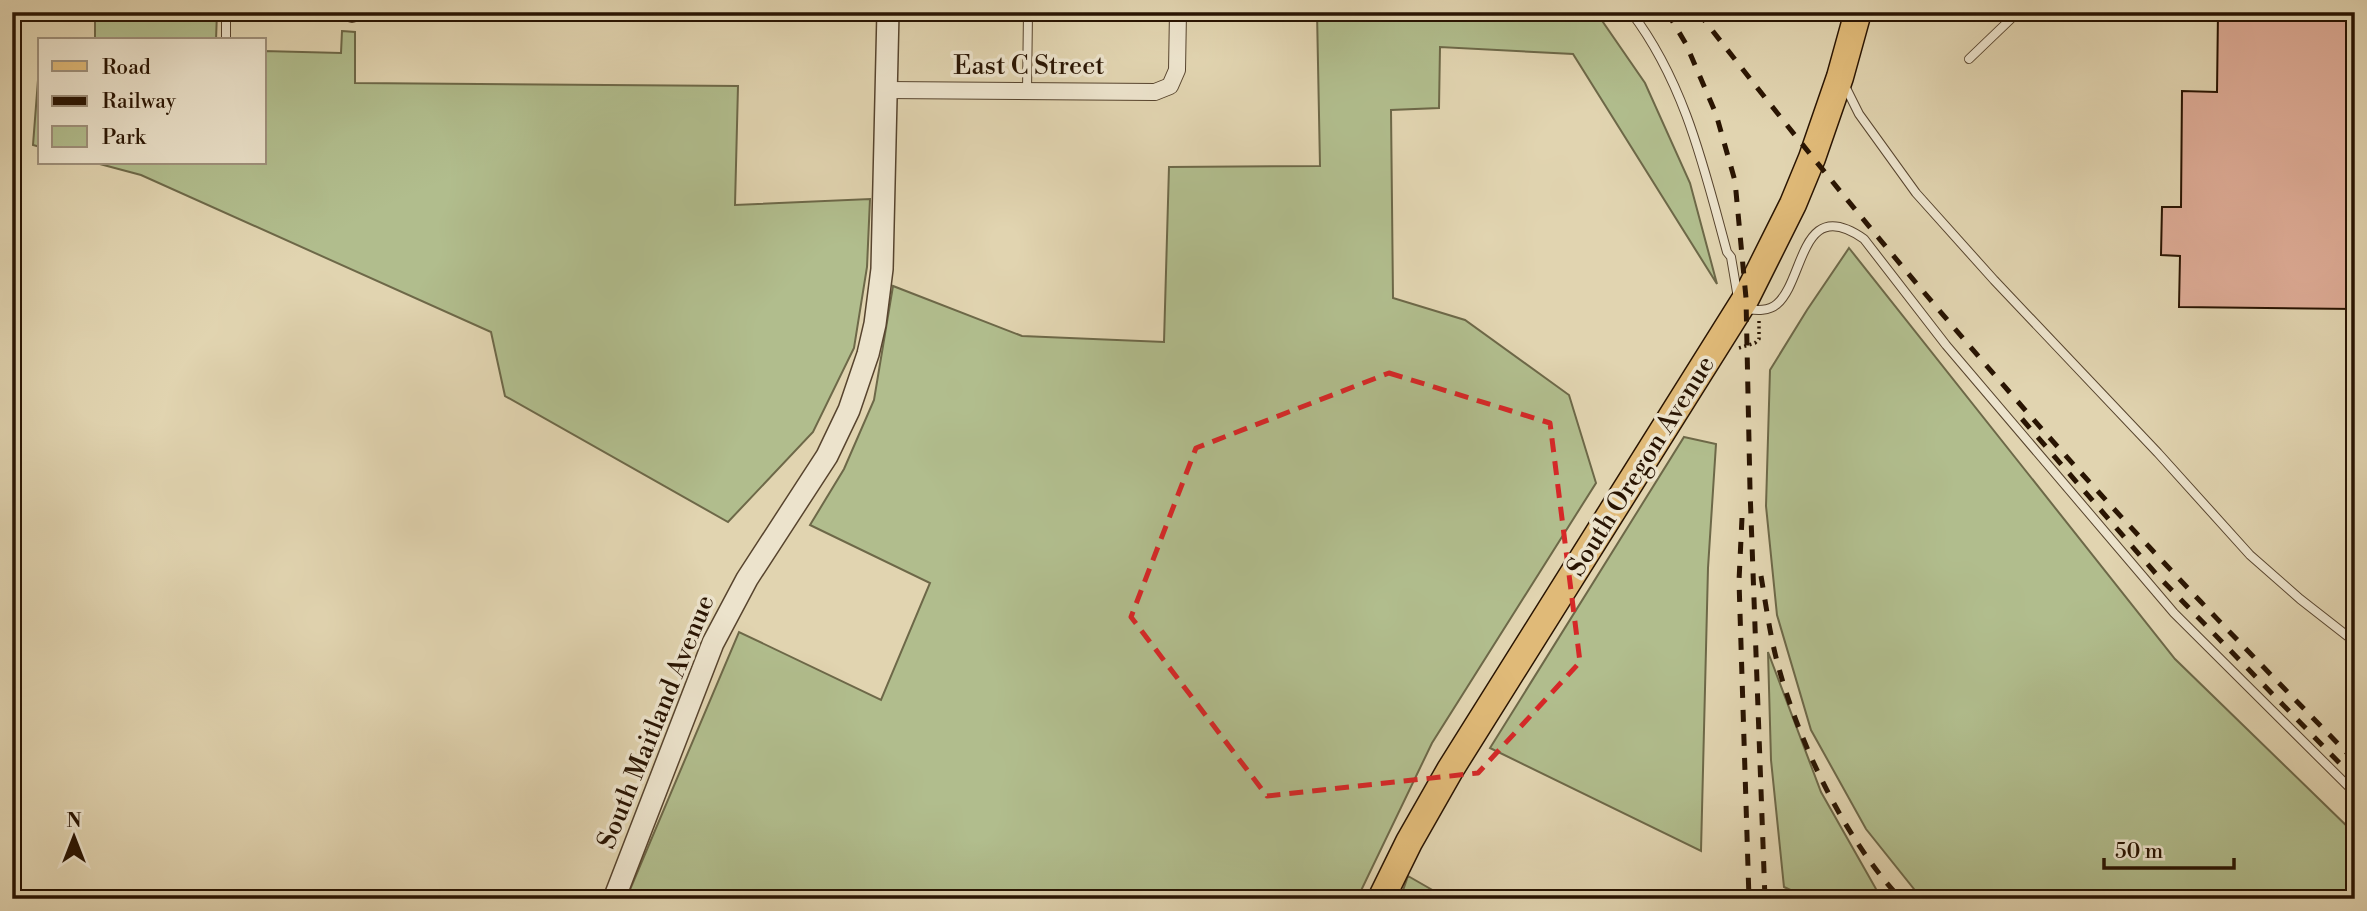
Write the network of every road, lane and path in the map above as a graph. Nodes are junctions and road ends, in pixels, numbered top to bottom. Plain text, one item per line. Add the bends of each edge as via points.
1 (226, 12) edge
2 (888, 12) edge
3 (1028, 12) edge
4 (1178, 12) edge
5 (1631, 12) edge
6 (1858, 12) edge
7 (2018, 12) edge
8 (226, 38) edge
9 (1969, 59) dead end
10 (1840, 77) junction
11 (886, 90) junction
12 (1027, 91) junction
13 (1739, 309) junction
14 (2355, 642) edge
15 (2355, 793) edge
16 (614, 899) edge
17 (1381, 899) edge

1 - 8 lane
2 - 11 street, South Maitland Avenue
3 - 12 lane
4 - 12 street, East C Street via 1177,70 1170,86 1155,92
5 - 13 lane via 1668,70 1696,138 1731,257
6 - 10 main road, South Oregon Avenue
7 - 9 lane
10 - 13 main road, South Oregon Avenue via 1793,204
10 - 14 lane via 1859,114 1916,193 1994,280 2250,555
11 - 12 street, East C Street
11 - 16 street, South Maitland Avenue via 880,291 858,384 827,456 747,579 713,643
13 - 15 lane via 1770,309 1778,304 1811,237 1824,229 1840,227 1864,239 1954,356 2174,613
13 - 17 main road, South Oregon Avenue via 1450,770

